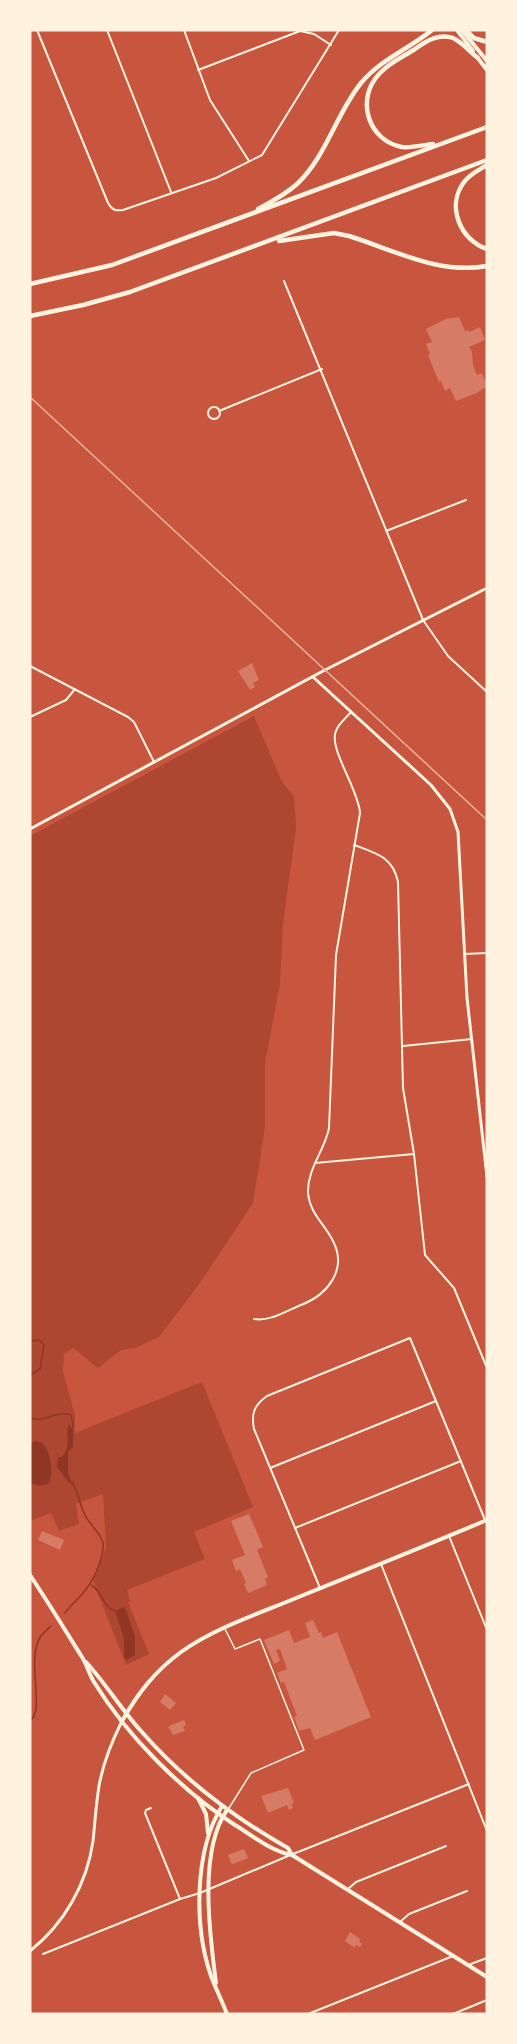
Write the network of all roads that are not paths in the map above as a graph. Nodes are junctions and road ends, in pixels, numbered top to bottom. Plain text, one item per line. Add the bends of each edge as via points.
1 (37, 30) edge
2 (107, 30) edge
3 (184, 30) edge
4 (339, 30) edge
5 (432, 30) edge
6 (457, 30) edge
7 (464, 30) edge
8 (487, 42) edge
9 (331, 45) junction
10 (478, 58) junction
11 (487, 61) edge
12 (198, 70) junction
13 (487, 70) edge
14 (487, 127) edge
15 (445, 142) junction
16 (487, 160) edge
17 (250, 161) junction
18 (487, 165) edge
19 (172, 193) junction
20 (244, 217) junction
21 (264, 243) junction
22 (487, 249) edge
23 (487, 266) edge
24 (284, 281) dead end
25 (30, 284) edge
26 (30, 316) edge
27 (322, 369) junction
28 (219, 411) junction
29 (466, 500) dead end
30 (386, 531) junction
31 (487, 588) edge
32 (423, 620) junction
33 (30, 666) edge
34 (313, 676) junction
35 (75, 689) junction
36 (487, 692) edge
37 (351, 712) junction
38 (30, 717) edge
39 (154, 762) junction
40 (30, 829) edge
41 (354, 845) junction
42 (487, 953) edge
43 (464, 954) junction
44 (472, 1039) junction
45 (403, 1046) junction
46 (414, 1154) junction
47 (315, 1163) junction
48 (487, 1177) edge
49 (254, 1319) dead end
50 (487, 1368) edge
51 (436, 1401) junction
52 (461, 1461) junction
53 (270, 1467) junction
54 (486, 1520) edge
55 (295, 1528) junction
56 (449, 1536) junction
57 (381, 1564) junction
58 (30, 1575) edge
59 (320, 1588) junction
60 (224, 1628) junction
61 (487, 1630) edge
62 (83, 1660) junction
63 (126, 1714) junction
64 (122, 1721) junction
65 (469, 1784) junction
66 (196, 1795) junction
67 (222, 1806) junction
68 (152, 1808) dead end
69 (227, 1810) junction
70 (217, 1813) junction
71 (222, 1817) junction
72 (487, 1830) edge
73 (208, 1837) junction
74 (446, 1846) dead end
75 (292, 1855) junction
76 (208, 1889) junction
77 (348, 1889) junction
78 (467, 1891) dead end
79 (200, 1893) junction
80 (180, 1899) junction
81 (400, 1923) junction
82 (30, 1951) edge
83 (43, 1954) dead end
84 (453, 1956) junction
85 (487, 1958) edge
86 (468, 1965) junction
87 (487, 1977) edge
88 (216, 1987) junction
89 (487, 2001) edge
90 (227, 2014) edge
91 (308, 2014) edge
92 (453, 2014) edge

1 - 19 street via 111,208 123,210
2 - 19 street
3 - 12 street
4 - 9 street
5 - 20 highway via 383,62 361,83 298,183
6 - 10 main road
7 - 8 highway
7 - 11 main road
9 - 12 street via 314,34 300,31
9 - 17 street via 262,155
10 - 13 main road
10 - 15 highway via 452,38 434,38 388,66 375,79 368,94 366,110 370,122 383,138 407,147
12 - 17 street via 216,109
14 - 15 highway
15 - 20 highway
16 - 21 highway
17 - 19 street
18 - 22 highway via 465,180 456,207 467,236
20 - 25 highway via 112,265
21 - 23 highway via 334,233 439,266
21 - 26 highway via 130,292
24 - 27 street
27 - 28 street
27 - 30 street
28 - 28 street via 212,407 207,415 216,419
29 - 30 street
30 - 32 street
31 - 32 street
32 - 34 street
32 - 36 street via 442,648
33 - 35 street
34 - 37 street
34 - 39 street
35 - 38 street via 66,700
35 - 39 street via 134,722
37 - 41 street via 338,727 334,739 360,805
37 - 43 street via 431,785 454,819 460,849
39 - 40 street
41 - 45 street via 387,859 397,873
41 - 47 street via 336,956 329,1128
42 - 43 street
43 - 44 street
44 - 45 street
44 - 48 street
45 - 46 street via 403,1088
46 - 47 street
46 - 50 street via 425,1255 454,1288
47 - 49 street via 310,1204 335,1245 337,1271 329,1286 313,1299 263,1321
51 - 52 street
51 - 53 street
51 - 53 street via 410,1338 259,1401 252,1422
52 - 54 street
52 - 55 street
53 - 55 street
54 - 56 main road
55 - 59 street
56 - 57 main road
56 - 61 street
57 - 59 main road
57 - 65 street
58 - 62 main road
59 - 60 main road
60 - 63 main road via 191,1645 165,1666 144,1687
60 - 69 lane via 235,1649 260,1639 304,1750 253,1772
62 - 63 main road
62 - 64 main road
63 - 64 main road
63 - 67 main road via 176,1768
64 - 66 main road
64 - 82 street via 102,1771 93,1842 83,1878 60,1921
65 - 72 street
65 - 75 street
66 - 70 main road
66 - 73 main road via 206,1814
67 - 69 main road
67 - 70 main road
68 - 80 street via 145,1813
69 - 71 main road
69 - 75 main road via 288,1848
70 - 71 main road
70 - 73 main road
71 - 75 main road via 280,1852
71 - 76 main road
73 - 79 main road
74 - 77 street via 356,1882
75 - 76 street
75 - 77 main road
76 - 79 street
76 - 88 main road via 208,1927
77 - 81 main road
78 - 81 street via 409,1914
79 - 80 street
79 - 88 main road via 206,1954
80 - 83 street
81 - 84 main road
84 - 86 main road
84 - 91 street
85 - 86 street
86 - 87 main road
88 - 90 main road
89 - 92 street

